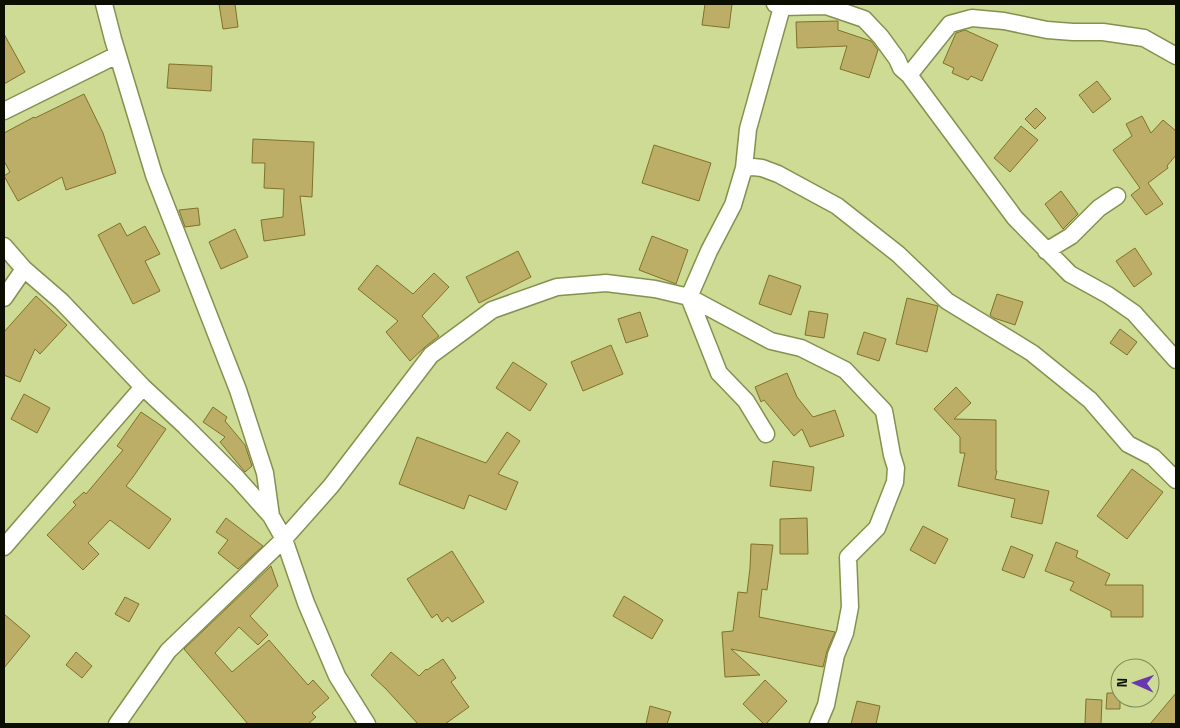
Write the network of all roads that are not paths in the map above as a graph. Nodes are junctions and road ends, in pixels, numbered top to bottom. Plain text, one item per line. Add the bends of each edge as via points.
1 (104, 4) edge
2 (779, 5) edge
3 (117, 55) junction
4 (1176, 56) edge
5 (909, 75) junction
6 (4, 111) edge
7 (744, 168) junction
8 (1117, 196) dead end
9 (4, 246) edge
10 (1046, 251) junction
11 (24, 269) junction
12 (689, 297) junction
13 (4, 298) edge
14 (1176, 360) edge
15 (143, 387) junction
16 (766, 434) dead end
17 (1176, 480) edge
18 (271, 516) junction
19 (284, 539) junction
20 (4, 547) edge
21 (117, 724) edge
22 (367, 724) edge
23 (818, 724) edge

1 - 3 street
2 - 5 street via 826,6 864,19
2 - 7 street via 748,129
3 - 6 street
3 - 18 street via 154,174 238,390 265,473
4 - 5 street via 1144,38 1103,32 1047,30 972,18 950,24
5 - 10 street via 1015,218
7 - 12 street via 733,204
7 - 17 street via 762,168 778,174 837,206 898,254 947,301 1032,354 1090,400 1128,444 1153,456
8 - 10 street via 1071,236
9 - 11 street
10 - 14 street via 1070,274 1134,314
11 - 13 street
11 - 15 street via 61,301
12 - 16 street via 719,373 746,401
12 - 19 street via 606,283 558,287 492,310 431,355 332,486
12 - 23 street via 770,341 801,348 845,370 884,410 896,468 895,482 877,528 848,557 850,607 826,705
15 - 18 street via 237,478
15 - 20 street
18 - 19 street
19 - 21 street via 168,651
19 - 22 street via 306,603 337,676

